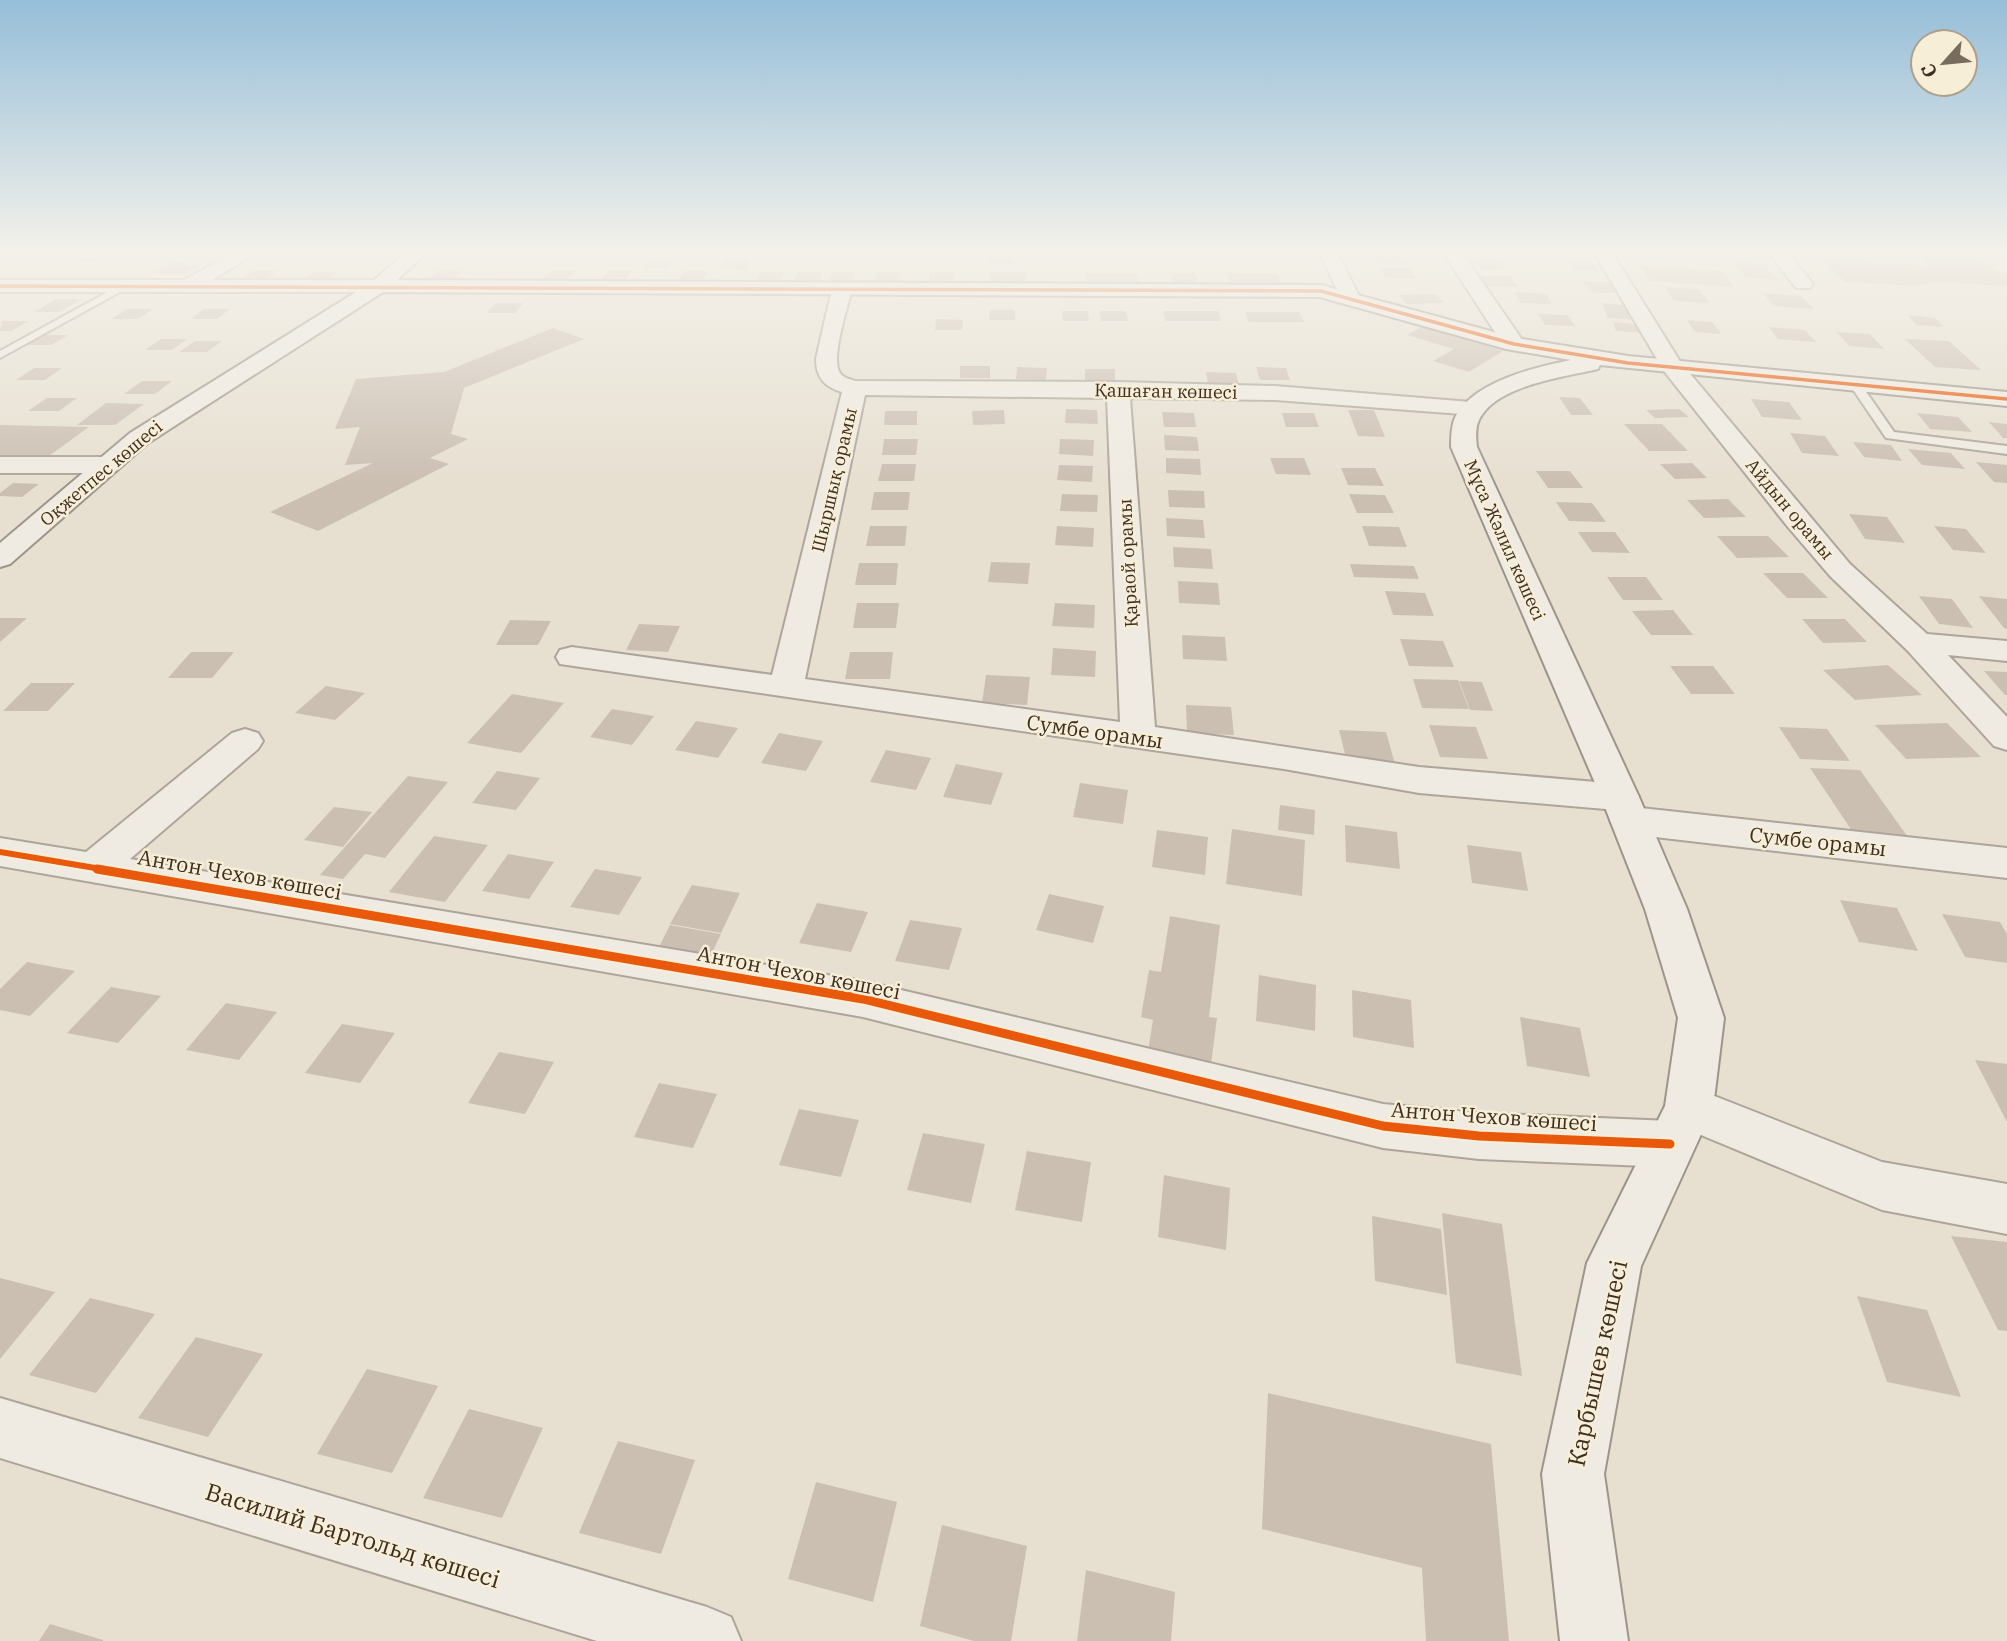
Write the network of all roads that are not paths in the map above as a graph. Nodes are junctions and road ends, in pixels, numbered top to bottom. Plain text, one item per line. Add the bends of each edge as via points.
1 (44, 331) edge
2 (307, 331) edge
3 (832, 331) edge
4 (1464, 331) edge
5 (1505, 331) edge
6 (1650, 331) edge
7 (1514, 344) junction
8 (0, 355) edge
9 (1628, 363) junction
10 (1672, 366) junction
11 (1856, 385) junction
12 (855, 388) junction
13 (1118, 389) junction
14 (2007, 400) edge
15 (1475, 408) junction
16 (2007, 450) edge
17 (0, 465) edge
18 (106, 465) junction
19 (0, 558) edge
20 (1918, 643) junction
21 (2007, 651) edge
22 (572, 657) dead end
23 (786, 687) junction
24 (1138, 737) junction
25 (2007, 738) edge
26 (245, 741) dead end
27 (1625, 808) junction
28 (0, 852) edge
29 (2007, 863) edge
30 (96, 866) junction
31 (1680, 1126) junction
32 (2007, 1209) edge
33 (0, 1428) edge
34 (707, 1641) edge
35 (1594, 1641) edge

1 - 8 lane
2 - 18 street, Оқжетпес көшесі via 172,415
3 - 12 street, Шыршық орамы via 825,363 830,376
4 - 7 street
5 - 7 street
6 - 10 street, Айдын орамы
7 - 9 street
9 - 10 street
9 - 15 street via 1586,364 1501,388
10 - 11 street
10 - 20 street, Айдын орамы via 1815,541
11 - 14 street
11 - 16 lane via 1890,435
12 - 13 street, Қашаған көшесі
12 - 23 street, Шыршық орамы
13 - 15 street, Қашаған көшесі via 1275,393
13 - 24 street, Қараой орамы
15 - 27 street, Мұса Жәлил көшесі via 1464,428 1464,447
17 - 18 street
18 - 19 street, Оқжетпес көшесі
20 - 21 street
20 - 25 street, Айдын орамы
22 - 23 street, Сумбе орамы
23 - 24 street, Сумбе орамы
24 - 27 street, Сумбе орамы
26 - 30 street
27 - 29 street, Сумбе орамы
27 - 31 street, Карбышев көшесі via 1667,909 1701,1018
28 - 30 street, Антон Чехов көшесі
30 - 31 street, Антон Чехов көшесі via 863,999 1383,1126 1479,1136
31 - 32 street, Антон Чехов көшесі via 1882,1186
31 - 35 street, Карбышев көшесі via 1614,1263 1573,1474
33 - 34 street, Василий Бартольд көшесі

